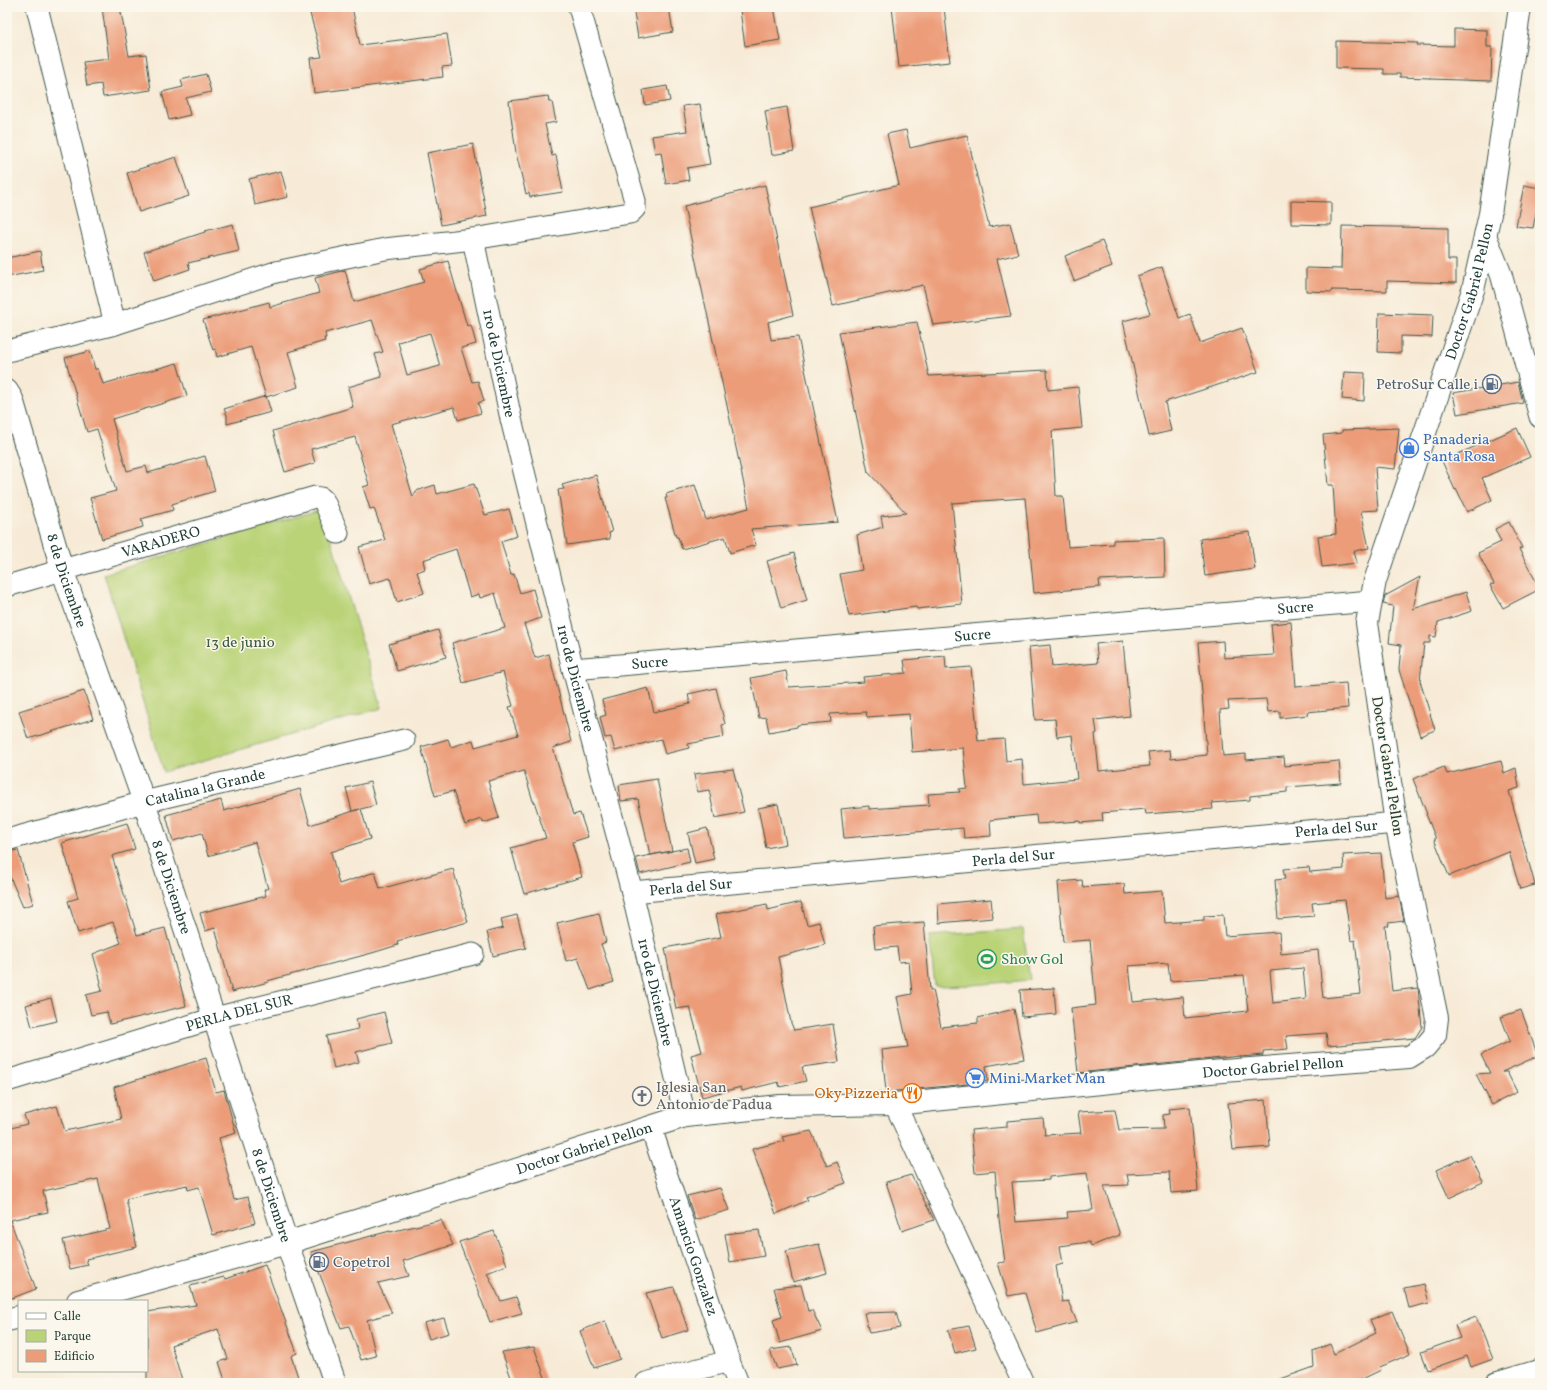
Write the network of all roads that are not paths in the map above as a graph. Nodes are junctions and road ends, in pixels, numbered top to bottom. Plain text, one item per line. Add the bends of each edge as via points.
1 (38, 7) edge
2 (579, 7) edge
3 (1520, 7) edge
4 (1485, 234) junction
5 (472, 239) junction
6 (115, 324) junction
7 (7, 350) edge
8 (7, 391) edge
9 (1540, 417) edge
10 (338, 533) dead end
11 (62, 569) junction
12 (7, 586) edge
13 (1371, 601) junction
14 (573, 669) junction
15 (404, 740) dead end
16 (144, 802) junction
17 (1396, 823) junction
18 (7, 840) edge
19 (632, 892) junction
20 (473, 954) dead end
21 (215, 1018) junction
22 (7, 1081) edge
23 (895, 1104) junction
24 (685, 1116) junction
25 (651, 1128) junction
26 (287, 1243) junction
27 (82, 1300) edge
28 (18, 1317) edge
29 (7, 1320) edge
30 (729, 1361) junction
31 (1538, 1374) edge
32 (334, 1383) edge
33 (646, 1383) edge
34 (738, 1383) edge
35 (1024, 1383) edge
36 (1496, 1383) edge

1 - 6 street
2 - 5 street via 635,208 630,212
3 - 4 street, Doctor Gabriel Pellon
4 - 9 street via 1501,274
4 - 13 street, Doctor Gabriel Pellon via 1473,290 1375,581
5 - 6 street via 385,249 276,272
5 - 14 street, 1ro de Diciembre via 511,419
6 - 7 street
8 - 11 street, 8 de Diciembre via 12,399
10 - 11 street, VARADERO via 324,501 315,496
11 - 12 street, VARADERO
11 - 16 street, 8 de Diciembre
13 - 14 street, Sucre
13 - 17 street, Doctor Gabriel Pellon via 1367,624
14 - 19 street, 1ro de Diciembre
15 - 16 street, Catalina la Grande
16 - 18 street, Catalina la Grande
16 - 21 street, 8 de Diciembre
17 - 19 street, Perla del Sur
17 - 23 street, Doctor Gabriel Pellon via 1437,1018 1435,1035 1425,1047 1409,1057 1210,1072
19 - 24 street, 1ro de Diciembre
20 - 21 street, PERLA DEL SUR
21 - 22 street, PERLA DEL SUR
21 - 26 street, 8 de Diciembre
23 - 24 street, Doctor Gabriel Pellon via 779,1106
23 - 35 street
24 - 25 street, Doctor Gabriel Pellon
25 - 26 street, Doctor Gabriel Pellon
25 - 30 street, Amancio Gonzalez
26 - 27 street, Doctor Gabriel Pellon
26 - 32 street, 8 de Diciembre
28 - 29 street
30 - 33 street
30 - 34 street, Amancio Gonzalez
31 - 36 street

